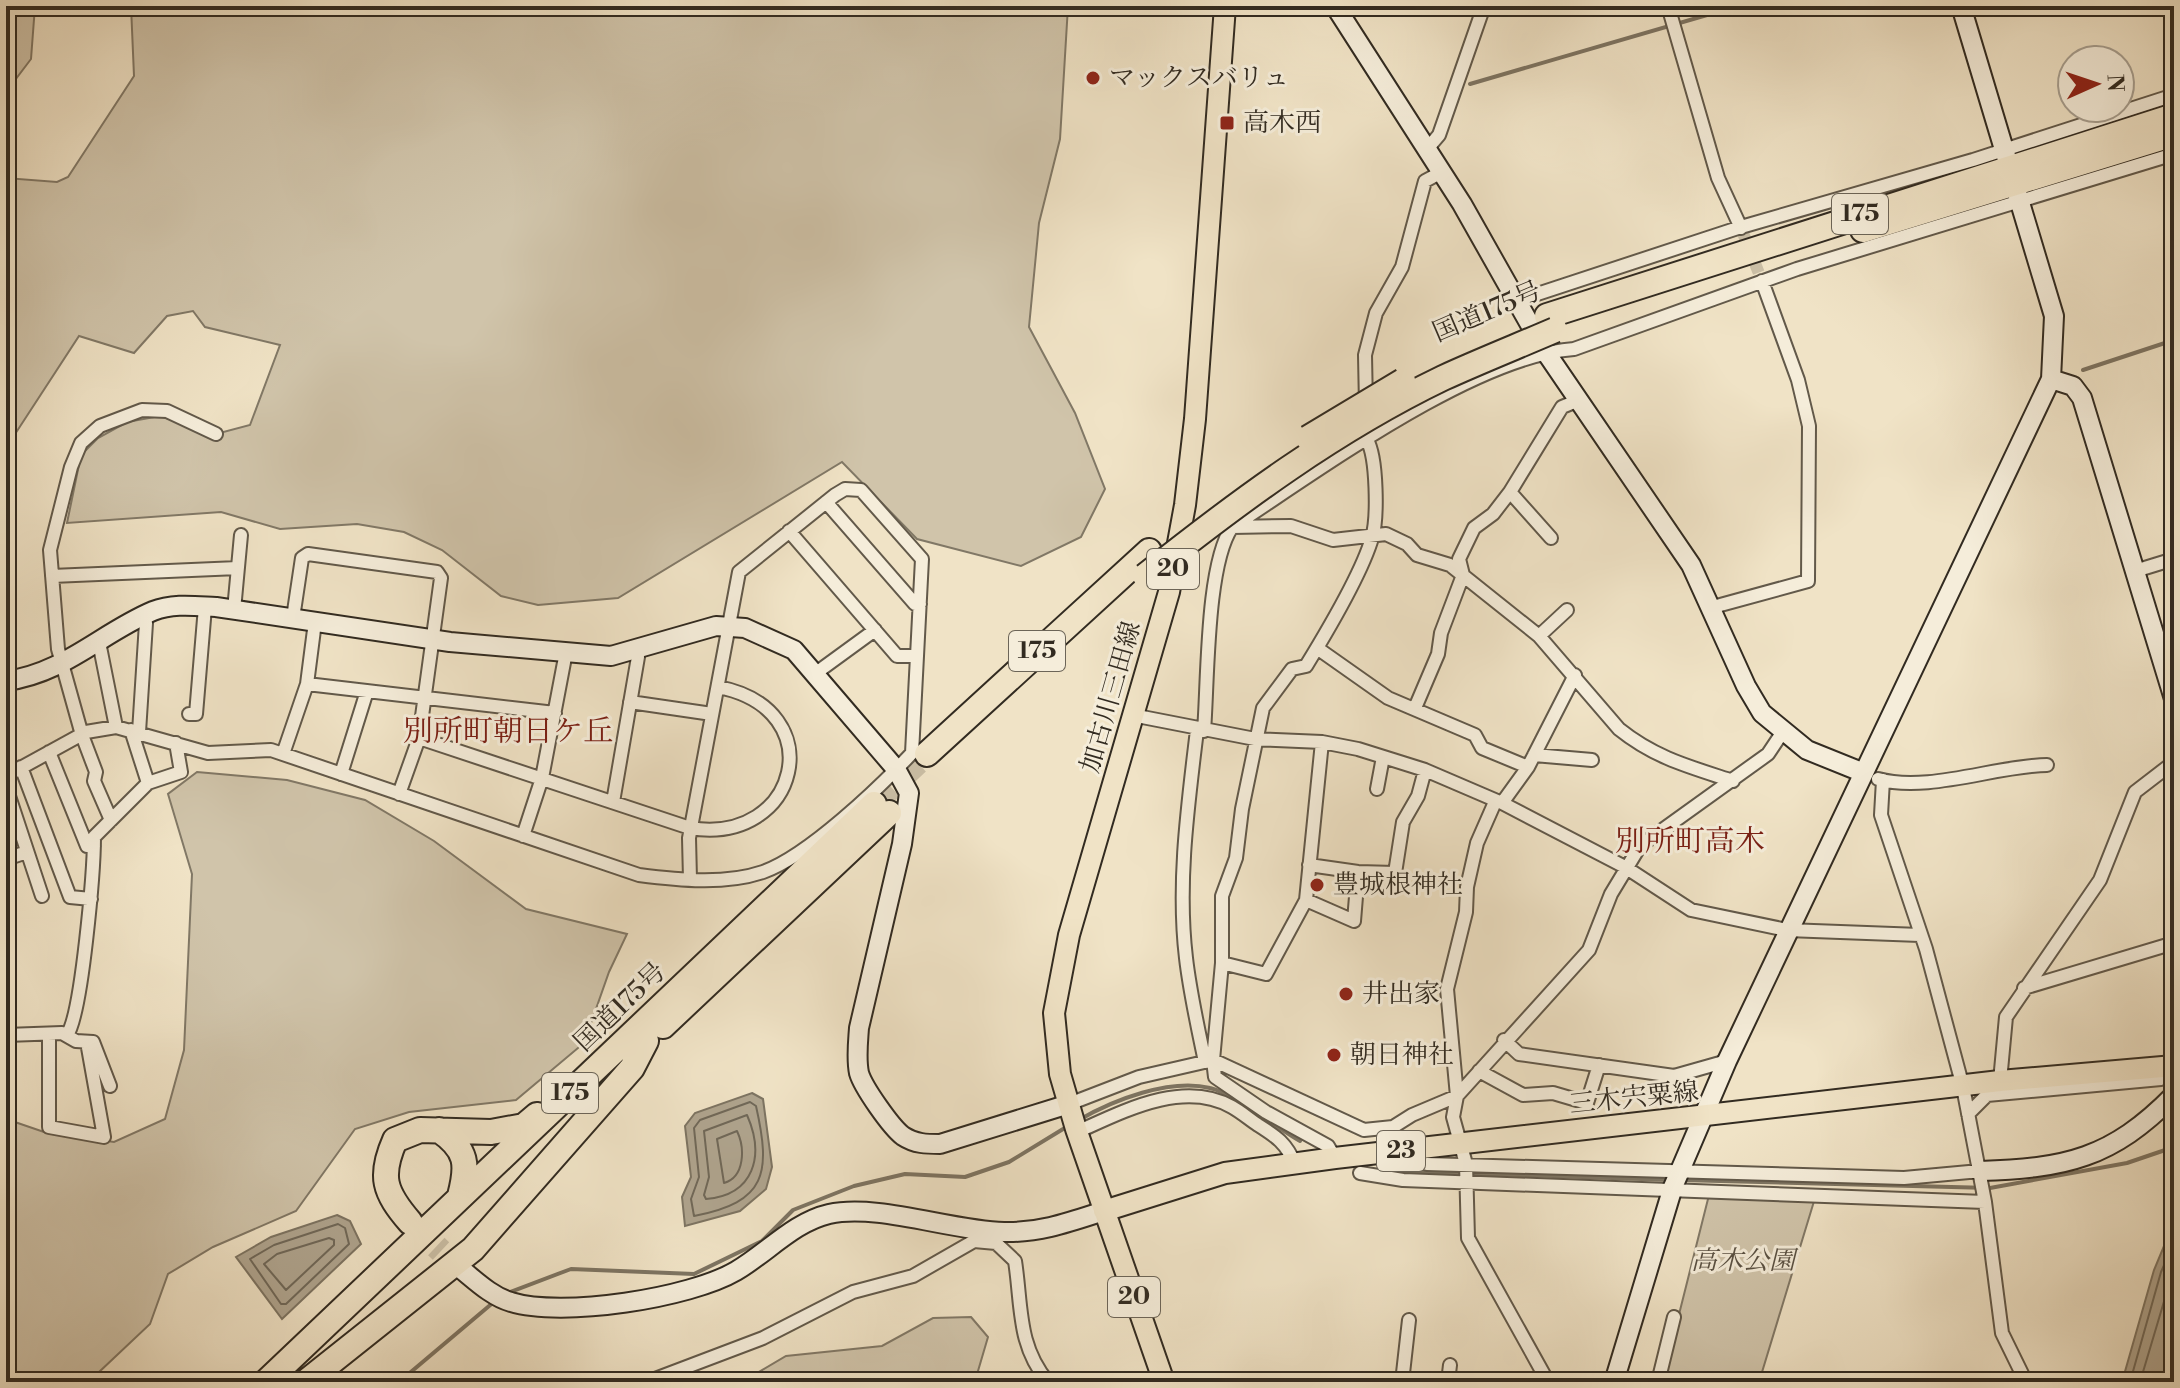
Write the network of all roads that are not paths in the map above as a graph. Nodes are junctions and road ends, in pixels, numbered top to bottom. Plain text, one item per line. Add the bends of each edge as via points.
1 (1225, 6) edge
2 (1335, 6) edge
3 (1484, 6) edge
4 (1668, 6) edge
5 (1961, 6) edge
6 (2174, 95) edge
7 (2174, 116) edge
8 (2174, 134) edge
9 (1427, 149) junction
10 (2174, 154) edge
11 (1440, 173) junction
12 (2013, 175) junction
13 (1741, 227) junction
14 (1762, 281) junction
15 (1519, 300) junction
16 (1549, 332) junction
17 (2051, 379) junction
18 (1579, 400) junction
19 (216, 434) dead end
20 (1367, 440) junction
21 (1510, 492) junction
22 (826, 502) junction
23 (1201, 525) dead end
24 (1232, 527) junction
25 (789, 531) junction
26 (241, 535) dead end
27 (1372, 537) junction
28 (1551, 538) dead end
29 (2174, 559) edge
30 (238, 568) junction
31 (2135, 571) junction
32 (1463, 575) junction
33 (52, 576) junction
34 (920, 604) junction
35 (205, 607) junction
36 (1713, 607) junction
37 (234, 610) junction
38 (1567, 610) dead end
39 (142, 618) junction
40 (293, 618) junction
41 (315, 622) junction
42 (729, 627) junction
43 (875, 630) junction
44 (1539, 636) junction
45 (432, 639) junction
46 (99, 642) junction
47 (636, 648) junction
48 (1317, 648) junction
49 (566, 652) junction
50 (917, 656) junction
51 (64, 661) junction
52 (816, 673) junction
53 (1575, 675) junction
54 (6, 681) edge
55 (307, 684) junction
56 (718, 687) junction
57 (367, 691) junction
58 (424, 698) junction
59 (2174, 699) edge
60 (630, 702) junction
61 (1415, 708) junction
62 (555, 713) junction
63 (189, 714) dead end
64 (712, 714) junction
65 (1132, 715) junction
66 (116, 727) junction
67 (1201, 730) junction
68 (135, 731) junction
69 (1782, 733) junction
70 (82, 735) junction
71 (419, 738) junction
72 (1255, 739) junction
73 (1322, 742) junction
74 (176, 743) junction
75 (49, 752) junction
76 (283, 754) junction
77 (1383, 757) junction
78 (1592, 760) dead end
79 (1531, 761) junction
80 (2174, 762) edge
81 (2047, 765) dead end
82 (21, 767) junction
83 (896, 769) junction
84 (1425, 770) junction
85 (1864, 773) junction
86 (341, 774) junction
87 (6, 776) edge
88 (542, 778) junction
89 (1883, 780) junction
90 (1733, 781) junction
91 (148, 783) junction
92 (6, 787) edge
93 (1377, 789) dead end
94 (399, 794) junction
95 (613, 802) junction
96 (1498, 802) junction
97 (111, 820) junction
98 (690, 828) junction
99 (523, 836) junction
100 (94, 846) junction
101 (27, 852) junction
102 (6, 859) edge
103 (1309, 865) junction
104 (1625, 867) junction
105 (1358, 872) junction
106 (690, 879) junction
107 (42, 896) dead end
108 (91, 899) junction
109 (1306, 900) junction
110 (1791, 930) junction
111 (1920, 935) junction
112 (2174, 943) edge
113 (1222, 963) junction
114 (2024, 988) junction
115 (49, 1034) junction
116 (6, 1035) edge
117 (67, 1035) junction
118 (1504, 1040) junction
119 (646, 1041) junction
120 (87, 1042) junction
121 (1209, 1061) junction
122 (1727, 1061) junction
123 (1599, 1065) junction
124 (2169, 1070) edge
125 (1479, 1071) junction
126 (590, 1075) junction
127 (2000, 1081) junction
128 (110, 1086) dead end
129 (1963, 1087) junction
130 (2174, 1095) edge
131 (1457, 1096) junction
132 (1968, 1114) junction
133 (1703, 1117) junction
134 (1074, 1121) junction
135 (439, 1130) junction
136 (1458, 1144) junction
137 (1335, 1158) junction
138 (1295, 1164) junction
139 (1427, 1164) dead end
140 (1466, 1164) junction
141 (1680, 1169) junction
142 (1360, 1173) dead end
143 (1981, 1176) junction
144 (1467, 1181) junction
145 (1673, 1187) junction
146 (460, 1196) junction
147 (1985, 1200) junction
148 (1104, 1211) junction
149 (410, 1222) tunnel mouth
150 (959, 1227) junction
151 (959, 1249) junction
152 (448, 1258) junction
153 (6, 1292) edge
154 (1674, 1317) dead end
155 (1409, 1320) dead end
156 (6, 1328) edge
157 (1450, 1365) dead end
158 (266, 1382) edge
159 (287, 1382) edge
160 (306, 1382) edge
161 (647, 1382) edge
162 (1048, 1382) edge
163 (1164, 1382) edge
164 (1402, 1382) edge
165 (1448, 1382) edge
166 (1548, 1382) edge
167 (1616, 1382) edge
168 (1658, 1382) edge
169 (2026, 1382) edge

1 - 65 main road, 加古川三田線 / 20 via 1185,505 1169,592
2 - 9 street
3 - 9 street via 1439,135
4 - 13 street via 1718,178
5 - 12 street
6 - 12 street
7 - 12 highway, 国道175号 / 175
8 - 12 highway, 国道175号 / 175
9 - 11 street
10 - 12 street
11 - 15 street
11 - 20 street via 1425,181 1402,267 1376,313 1365,355
12 - 13 street via 1973,160
12 - 14 street
12 - 16 highway, 国道175号 / 175
12 - 17 street via 2054,316
13 - 15 street
14 - 16 street via 1574,349
14 - 36 street via 1809,426 1808,581
15 - 16 street
16 - 16 highway, 国道175号 / 175, bridge via 1439,362 1340,416 1149,551 929,763 1246,496 1443,378
16 - 18 street
16 - 20 street
17 - 31 street via 2073,386 2082,398
17 - 85 street
18 - 21 street via 1562,407
18 - 36 street via 1661,518
19 - 33 street via 167,411 142,410 100,426 81,443 71,467 50,550
20 - 24 street
20 - 27 street via 1375,452
21 - 28 street
21 - 32 street via 1474,528 1459,559
22 - 25 street
22 - 34 street
22 - 34 street via 845,489 861,490 922,559
23 - 24 street
24 - 27 street via 1291,526 1333,540
24 - 67 street via 1223,540
25 - 42 street via 741,567
25 - 43 street
26 - 30 street
27 - 32 street via 1386,534
27 - 48 street
29 - 31 street
30 - 33 street
30 - 37 street
31 - 59 street
32 - 44 street
32 - 61 street
33 - 51 street via 58,649
34 - 50 street
35 - 37 street
35 - 39 street via 179,605
35 - 63 street via 196,714
36 - 69 street via 1746,686
37 - 40 street
38 - 44 street
39 - 46 street
39 - 68 street via 146,623
40 - 41 street
40 - 45 street via 302,558 308,554 437,572 441,578
41 - 45 street
41 - 55 street
42 - 47 street via 698,629
42 - 52 street via 745,628 794,650
42 - 56 street
43 - 50 street via 897,656
43 - 52 street
44 - 53 street
45 - 49 street
45 - 58 street
46 - 51 street
46 - 66 street
47 - 49 street via 611,656
47 - 60 street
48 - 61 street via 1388,698
48 - 72 street via 1306,666 1292,669 1263,708
49 - 62 street
50 - 83 street via 912,753
51 - 54 street via 36,677
51 - 70 street
52 - 83 street
53 - 79 street
53 - 90 street via 1619,729 1653,755
55 - 57 street
55 - 76 street
56 - 64 street
56 - 98 street via 751,695 785,732 790,744 786,781 771,804 737,828
57 - 58 street
57 - 86 street
58 - 62 street
58 - 71 street
60 - 64 street
60 - 95 street
61 - 79 street via 1475,735 1482,748
62 - 88 street
64 - 98 street
65 - 67 street
65 - 134 main road, 加古川三田線 / 20 via 1059,971 1056,1051
66 - 68 street
66 - 70 street
67 - 72 street
67 - 121 street via 1185,830 1185,926 1186,957
68 - 74 street
68 - 91 street
69 - 85 street via 1807,750
69 - 90 street via 1768,754
70 - 75 street
70 - 97 street
71 - 88 street
71 - 94 street
72 - 73 street
72 - 113 street via 1236,858 1222,896
73 - 77 street
73 - 103 street
74 - 76 street via 208,753
74 - 91 street via 181,772
75 - 82 street
75 - 100 street via 87,846
76 - 86 street
77 - 84 street
77 - 93 street
78 - 79 street
79 - 96 street
80 - 114 street via 2135,792 2100,880
81 - 89 street via 2017,765 1939,780
82 - 87 street
82 - 108 street via 70,897
83 - 106 street via 794,855 764,872 736,879
83 - 134 street via 909,793 859,1028 860,1077 902,1136 921,1144
84 - 96 street
84 - 105 street via 1403,822 1395,873
85 - 89 street
85 - 110 street
86 - 94 street
88 - 95 street
88 - 99 street
89 - 111 street via 1881,815
90 - 104 street via 1640,846
91 - 97 street
92 - 101 street
94 - 99 street
95 - 98 street
96 - 104 street
96 - 131 street via 1477,843 1447,989
97 - 100 street via 94,837
98 - 106 street
99 - 106 street via 639,875
100 - 108 street
101 - 102 street
101 - 107 street
103 - 105 street
103 - 109 street
104 - 110 street via 1691,910
104 - 118 street via 1589,950
105 - 109 street via 1354,921
108 - 117 street
109 - 113 street via 1266,974
110 - 111 street
110 - 122 street
111 - 129 street
112 - 114 street
113 - 121 street
114 - 127 street via 2006,1017
115 - 116 street
115 - 117 street
115 - 120 street via 49,1127 104,1137
117 - 120 street
118 - 123 street via 1519,1054
118 - 125 street
119 - 126 highway, 国道175号 / 175 via 881,809
119 - 152 highway via 632,1068
119 - 159 highway, 国道175号 / 175
120 - 128 street via 93,1042
121 - 131 street via 1364,1130 1393,1127
121 - 134 street via 1139,1077
121 - 137 street via 1215,1077 1328,1146
122 - 123 street via 1674,1076
122 - 133 street
123 - 125 street via 1587,1103 1553,1093 1523,1095
124 - 127 main road, 三木宍粟線 / 23
124 - 132 street via 2161,1079 1987,1095
125 - 131 street
126 - 135 highway via 524,1126 464,1134
126 - 146 highway, 国道175号 / 175
127 - 129 main road, 三木宍粟線 / 23
129 - 132 street
129 - 133 main road, 三木宍粟線 / 23
130 - 143 street via 2122,1141 2088,1157
131 - 136 street via 1453,1117
132 - 143 street
133 - 136 main road, 三木宍粟線 / 23
133 - 141 street
134 - 138 street via 1144,1103 1200,1098 1230,1105 1287,1143
134 - 148 main road, 加古川三田線 / 20
135 - 146 highway via 464,1156 467,1169
135 - 149 highway via 420,1130 395,1140 387,1159 385,1183
136 - 137 main road, 三木宍粟線 / 23
136 - 140 street
137 - 138 main road, 三木宍粟線 / 23
138 - 148 main road, 三木宍粟線 / 23 via 1225,1173
139 - 140 street
140 - 141 street
140 - 144 street
141 - 143 street
141 - 145 street
142 - 144 street
143 - 147 street
144 - 145 street
144 - 166 street via 1468,1238
145 - 147 street
145 - 167 street
146 - 158 highway, 国道175号 / 175
147 - 169 street via 2002,1333
148 - 150 street via 1046,1230
148 - 163 main road, 加古川三田線 / 20
150 - 151 street
150 - 152 street via 865,1213 830,1214 804,1224 735,1272 699,1288 549,1309 510,1302
151 - 161 street via 913,1276 853,1292 763,1338
151 - 162 street via 979,1241 996,1243 1015,1261 1021,1331 1028,1354
152 - 160 highway
153 - 156 street
154 - 168 street
155 - 164 street
157 - 165 street

